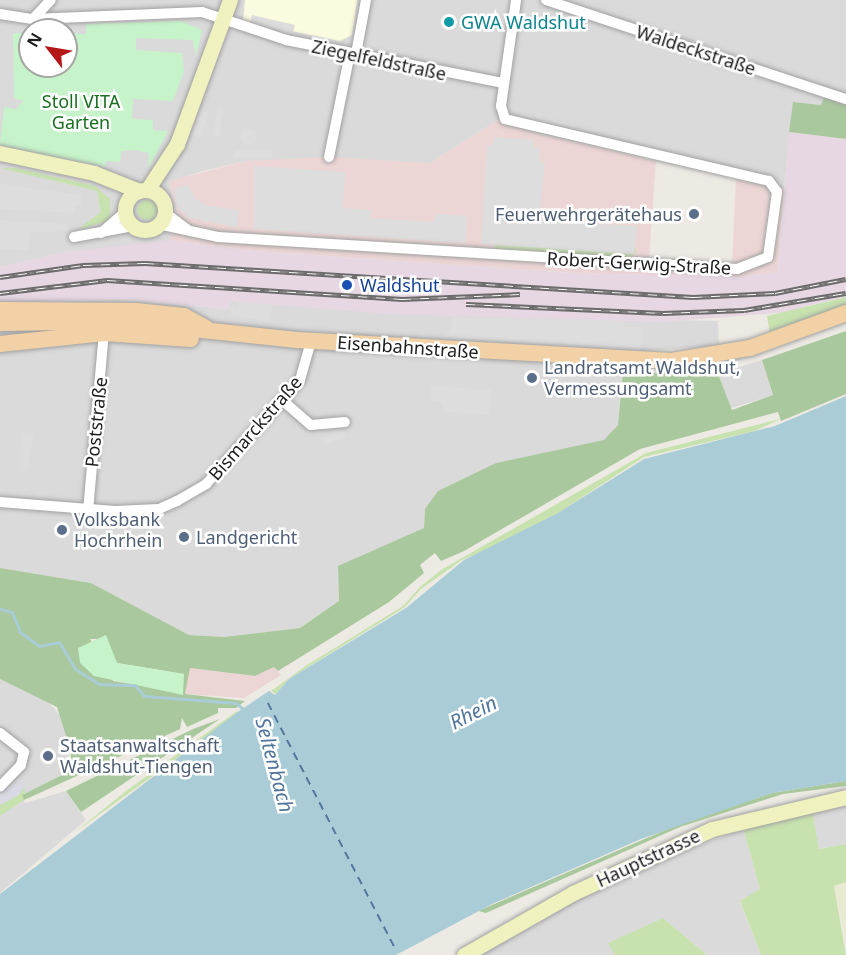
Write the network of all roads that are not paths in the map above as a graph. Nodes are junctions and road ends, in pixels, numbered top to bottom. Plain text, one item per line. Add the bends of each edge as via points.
1 (51, 0) edge
2 (230, 0) edge
3 (366, 0) edge
4 (516, 0) edge
5 (546, 0) edge
6 (0, 14) edge
7 (26, 18) edge
8 (34, 18) edge
9 (57, 18) edge
10 (222, 21) junction
11 (353, 54) junction
12 (504, 83) junction
13 (846, 99) edge
14 (0, 153) edge
15 (329, 157) dead end
16 (144, 206) junction
17 (74, 237) dead end
18 (0, 310) edge
19 (846, 314) edge
20 (0, 323) edge
21 (105, 333) junction
22 (213, 333) junction
23 (311, 341) junction
24 (0, 344) edge
25 (282, 400) junction
26 (345, 422) dead end
27 (0, 502) edge
28 (88, 511) junction
29 (0, 733) edge
30 (0, 788) edge
31 (846, 797) edge
32 (464, 955) edge

1 - 8 street
2 - 10 street
3 - 11 street
4 - 12 street
5 - 13 street, Waldeckstraße
6 - 7 street, Ziegelfeldstraße
9 - 10 street, Ziegelfeldstraße via 202,12
10 - 11 street, Ziegelfeldstraße
10 - 16 street via 171,158
11 - 12 street, Ziegelfeldstraße
11 - 15 street
12 - 16 street, Robert-Gerwig-Straße via 503,117 524,127 769,181 777,192 774,247 764,262 737,269 188,231
14 - 16 street via 105,178
16 - 17 street via 101,233
18 - 22 main road via 68,307 184,316
19 - 23 main road, Eisenbahnstraße via 728,354 672,361
20 - 22 main road, Eisenbahnstraße via 62,318
21 - 22 main road via 190,339
21 - 24 main road
21 - 28 street, Poststraße
22 - 23 main road, Eisenbahnstraße
23 - 25 street, Bismarckstraße via 300,380
25 - 26 street via 311,425
25 - 28 street, Bismarckstraße via 197,490 159,509
27 - 28 street, Bismarckstraße
29 - 30 street via 24,752 21,765
31 - 32 street, Hauptstrasse via 782,808 678,843

